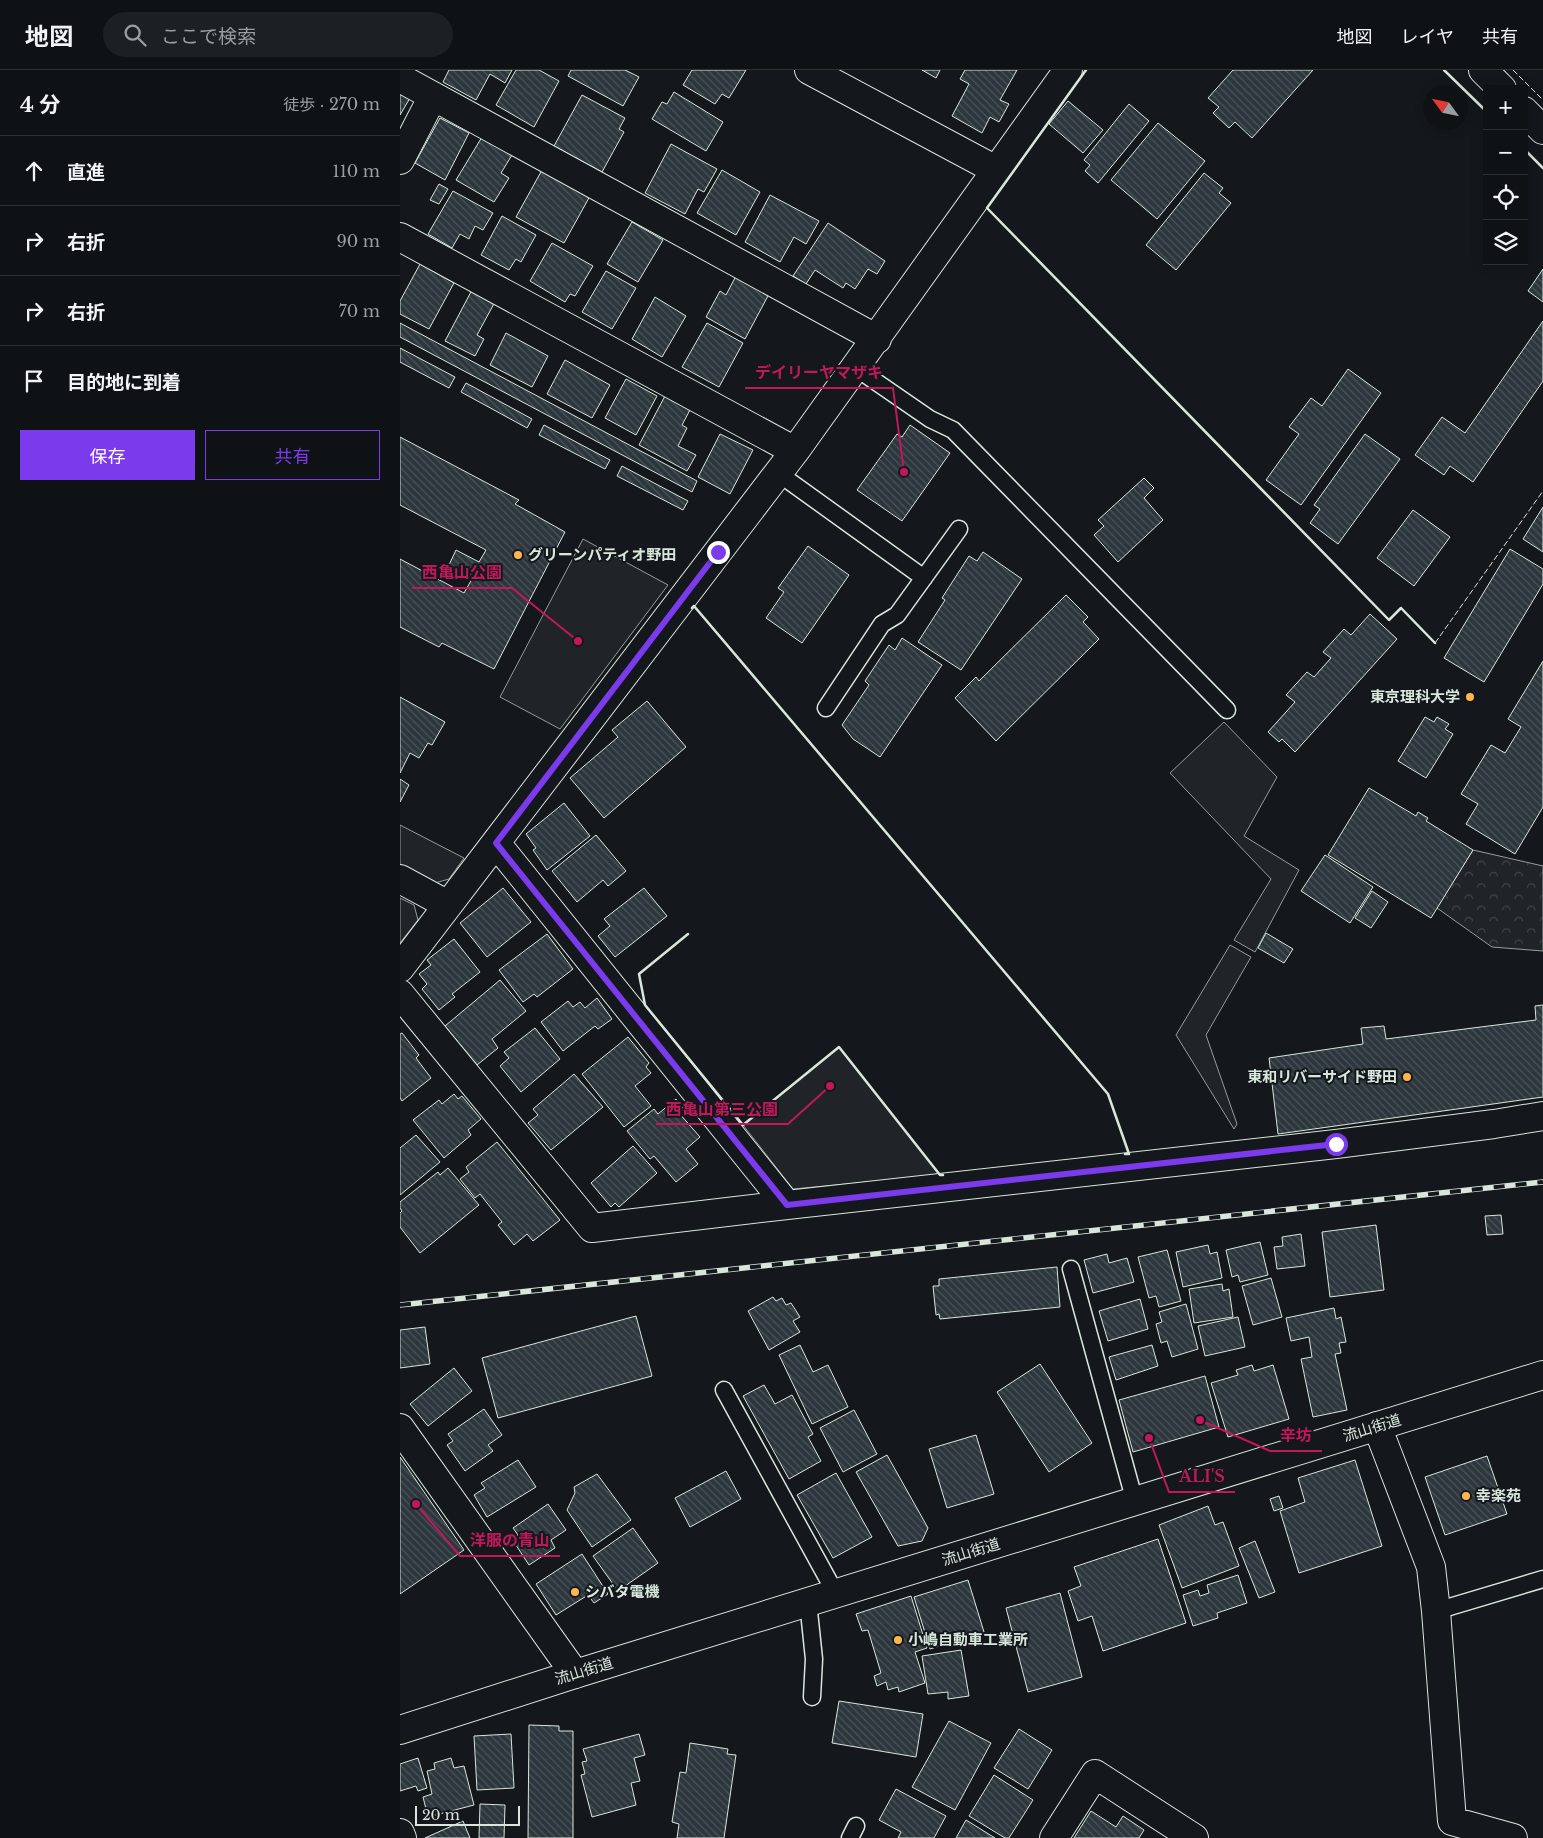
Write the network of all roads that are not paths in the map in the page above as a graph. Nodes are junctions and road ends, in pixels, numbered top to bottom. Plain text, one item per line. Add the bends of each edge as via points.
1 (810, 70) edge
2 (1068, 70) edge
3 (1483, 70) edge
4 (400, 78) edge
5 (1498, 85) edge
6 (433, 96) junction
7 (1528, 116) edge
8 (1543, 130) edge
9 (400, 160) edge
10 (996, 170) junction
11 (400, 237) edge
12 (877, 339) junction
13 (856, 368) junction
14 (795, 451) junction
15 (778, 473) junction
16 (959, 529) dead end
17 (924, 578) junction
18 (826, 708) dead end
19 (1227, 710) dead end
20 (496, 843) junction
21 (400, 879) edge
22 (448, 905) junction
23 (400, 968) edge
24 (400, 994) edge
25 (1543, 1116) edge
26 (787, 1205) junction
27 (1071, 1269) dead end
28 (1543, 1375) edge
29 (724, 1390) dead end
30 (1377, 1426) junction
31 (400, 1428) edge
32 (1135, 1502) junction
33 (1543, 1579) edge
34 (836, 1594) junction
35 (808, 1602) junction
36 (1436, 1611) junction
37 (575, 1674) junction
38 (812, 1697) dead end
39 (400, 1730) edge
40 (400, 1833) edge
41 (402, 1838) edge
42 (1054, 1838) edge
43 (1194, 1838) edge
44 (1513, 1838) edge

1 - 10 street
2 - 10 street
3 - 5 street
4 - 6 street
6 - 9 street
6 - 12 street
7 - 8 street
10 - 12 street
11 - 14 street
12 - 13 street
13 - 14 street
13 - 19 lane via 930,419 954,430
14 - 15 street
15 - 17 lane
15 - 20 street
16 - 17 lane
17 - 18 lane via 897,615 882,624
20 - 22 street
20 - 26 street
21 - 22 street
22 - 23 street
24 - 26 street via 592,1228
25 - 26 street via 1336,1144
27 - 32 lane
28 - 30 street, 流山街道
29 - 34 lane
30 - 32 street, 流山街道
30 - 36 street via 1431,1567
31 - 37 street
32 - 34 street, 流山街道
33 - 36 lane
34 - 35 street, 流山街道
35 - 37 street, 流山街道
35 - 38 lane via 814,1659
36 - 44 street via 1452,1820
37 - 39 street, 流山街道
40 - 41 street
42 - 43 street via 1095,1774

